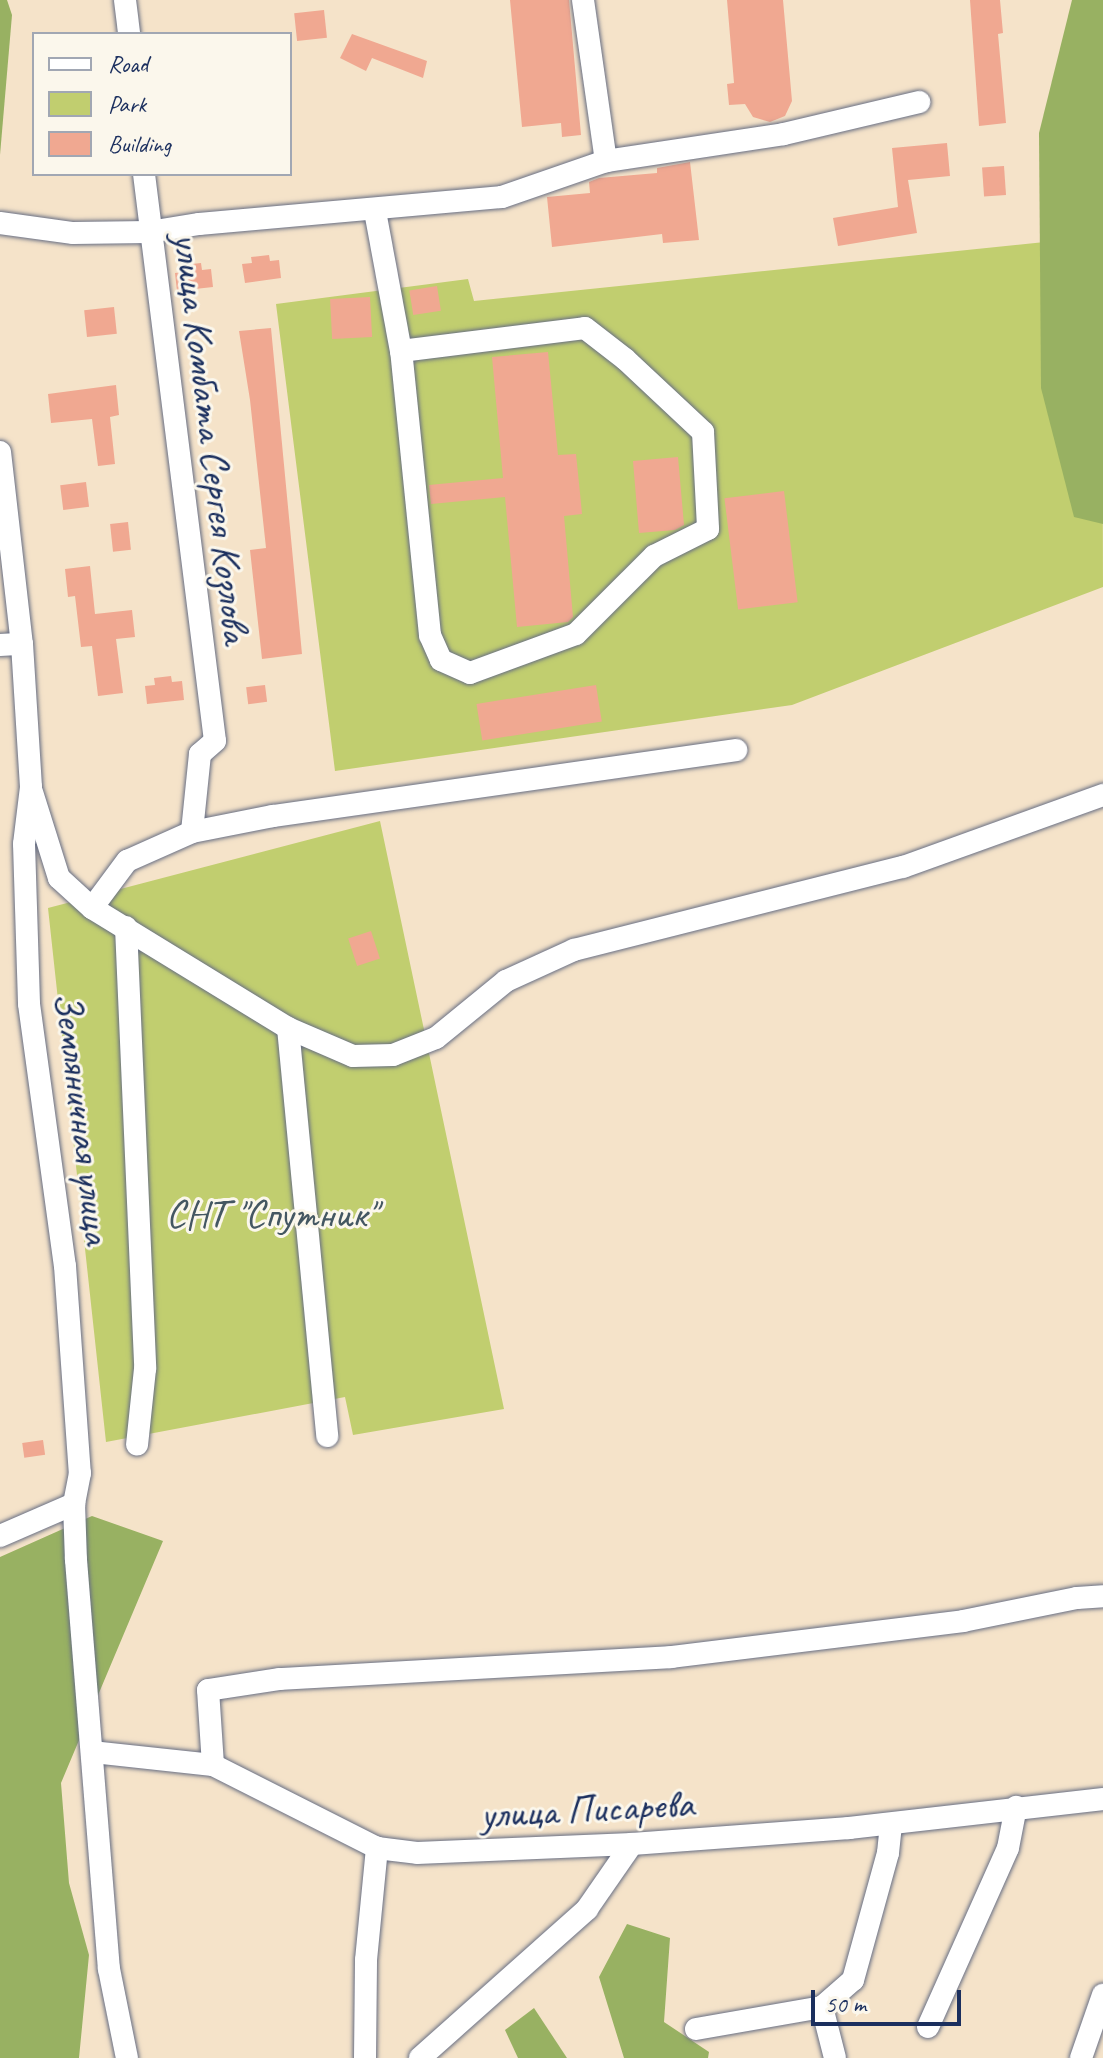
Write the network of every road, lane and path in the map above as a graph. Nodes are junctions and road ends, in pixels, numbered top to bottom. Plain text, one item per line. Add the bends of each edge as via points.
1 (125, 0) edge
2 (583, 0) edge
3 (129, 32) edge
4 (919, 102) dead end
5 (606, 161) junction
6 (144, 176) edge
7 (375, 211) junction
8 (0, 223) edge
9 (149, 232) junction
10 (401, 351) junction
11 (0, 452) edge
12 (11, 645) edge
13 (736, 750) dead end
14 (31, 787) junction
15 (1103, 795) edge
16 (192, 832) junction
17 (92, 908) junction
18 (126, 927) junction
19 (288, 1028) junction
20 (327, 1436) dead end
21 (137, 1445) dead end
22 (74, 1504) junction
23 (0, 1536) edge
24 (1103, 1596) edge
25 (93, 1752) junction
26 (213, 1765) junction
27 (1103, 1799) edge
28 (1016, 1807) junction
29 (891, 1825) junction
30 (632, 1844) junction
31 (377, 1848) junction
32 (1103, 1995) edge
33 (822, 2007) junction
34 (928, 2027) dead end
35 (696, 2029) dead end
36 (127, 2058) edge
37 (365, 2058) edge
38 (420, 2058) edge
39 (835, 2058) edge
40 (1081, 2058) edge

1 - 3 street
2 - 5 street
4 - 5 street via 784,134
5 - 7 street via 502,197
6 - 9 street, улица Комбата Сергея Козлова
7 - 9 street
7 - 10 street
8 - 9 street via 73,233
9 - 16 street, улица Комбата Сергея Козлова via 215,741 200,754
10 - 10 street via 585,328 703,432 708,529 654,556 576,634 470,673 441,660 430,635
11 - 12 street, Земляничная улица
12 - 14 street, Земляничная улица
13 - 16 street
14 - 17 street via 59,878
14 - 22 street, Земляничная улица via 24,844 29,1004 65,1266 80,1473
15 - 19 street via 903,867 574,950 506,981 436,1038 393,1055 353,1056
16 - 17 street via 127,861
17 - 18 street
18 - 19 street
18 - 21 street via 145,1369
19 - 20 street
22 - 23 street
22 - 25 street, Земляничная улица
24 - 26 street via 963,1621 671,1657 280,1679 208,1690
25 - 26 street, улица Писарева
25 - 36 street, Земляничная улица via 109,1969
26 - 31 street, улица Писарева
27 - 28 street, улица Писарева
28 - 29 street, улица Писарева
28 - 34 street via 1008,1848
29 - 30 street, улица Писарева
29 - 33 street via 853,1980
30 - 31 street, улица Писарева via 417,1853
30 - 38 street via 587,1909
31 - 37 street via 366,1960
32 - 40 street
33 - 35 street
33 - 39 street

